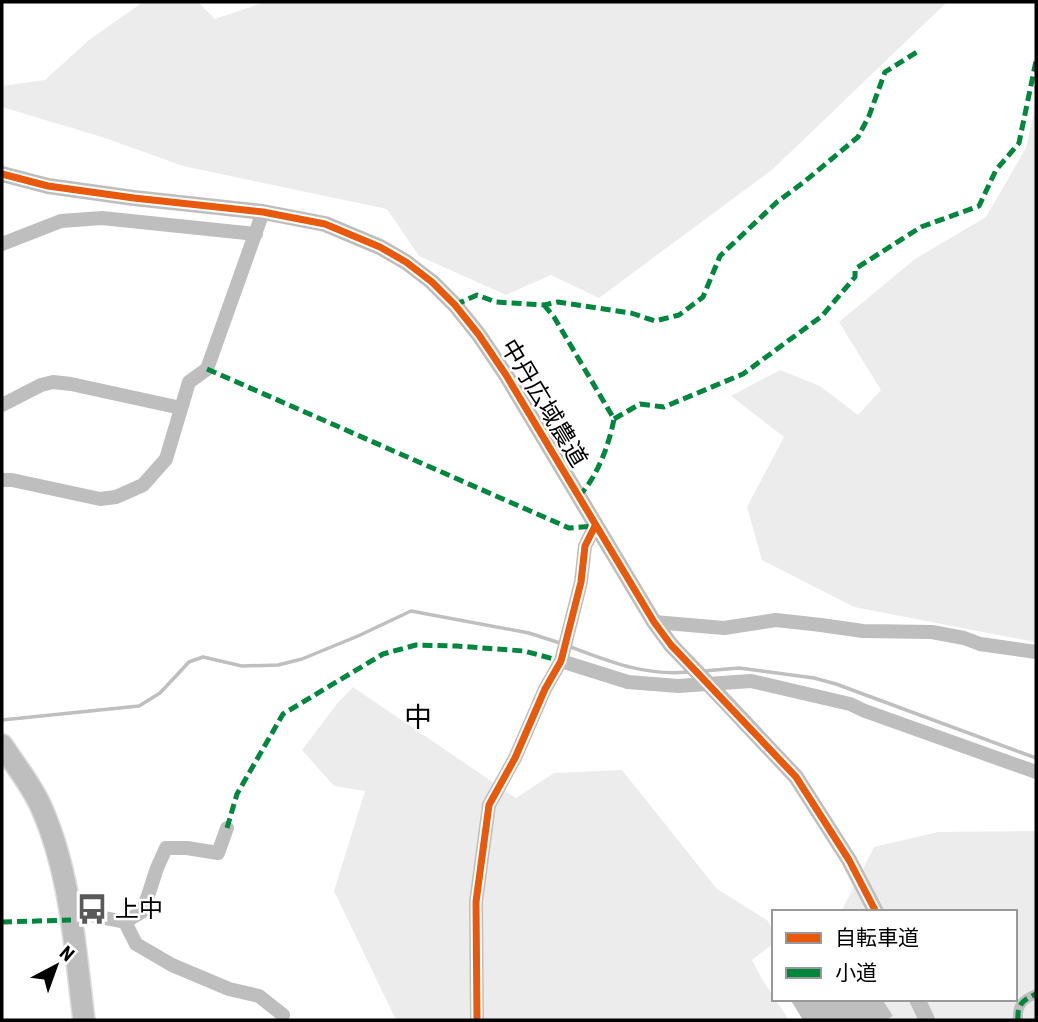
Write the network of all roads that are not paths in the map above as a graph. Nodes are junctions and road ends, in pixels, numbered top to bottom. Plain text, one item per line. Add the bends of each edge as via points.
1 (2, 174) edge
2 (263, 212) junction
3 (256, 234) junction
4 (2, 244) edge
5 (2, 405) edge
6 (181, 408) junction
7 (2, 480) edge
8 (596, 526) junction
9 (654, 622) junction
10 (1036, 652) edge
11 (561, 661) junction
12 (2, 745) edge
13 (1036, 772) edge
14 (227, 828) dead end
15 (875, 910) edge
16 (70, 911) junction
17 (125, 922) junction
18 (1036, 994) edge
19 (918, 1001) edge
20 (83, 1020) edge
21 (282, 1020) edge
22 (477, 1020) edge
23 (927, 1020) edge
24 (1018, 1020) edge

1 - 2 street, 中丹広域農道 via 48,187
2 - 3 street
2 - 8 street, 中丹広域農道 via 325,225 380,247 432,282 480,335
3 - 4 street via 103,218 61,221
3 - 6 street via 207,369 189,382
5 - 6 street via 53,382
6 - 7 street via 166,459 143,485 117,497 100,499
8 - 9 street, 中丹広域農道
8 - 11 street via 585,545 581,582
9 - 10 street via 724,628 776,620 863,631 932,632
9 - 15 street, 中丹広域農道, bridge via 796,777
11 - 13 street via 628,682 678,686 751,681 850,704
11 - 22 street via 489,805 476,902
12 - 16 main road via 41,806 55,842
14 - 17 street via 218,853 166,848 143,911
16 - 17 street
16 - 20 main road
17 - 21 street via 136,944 172,965 258,996 283,1015
18 - 24 street via 1018,1007
19 - 23 street

